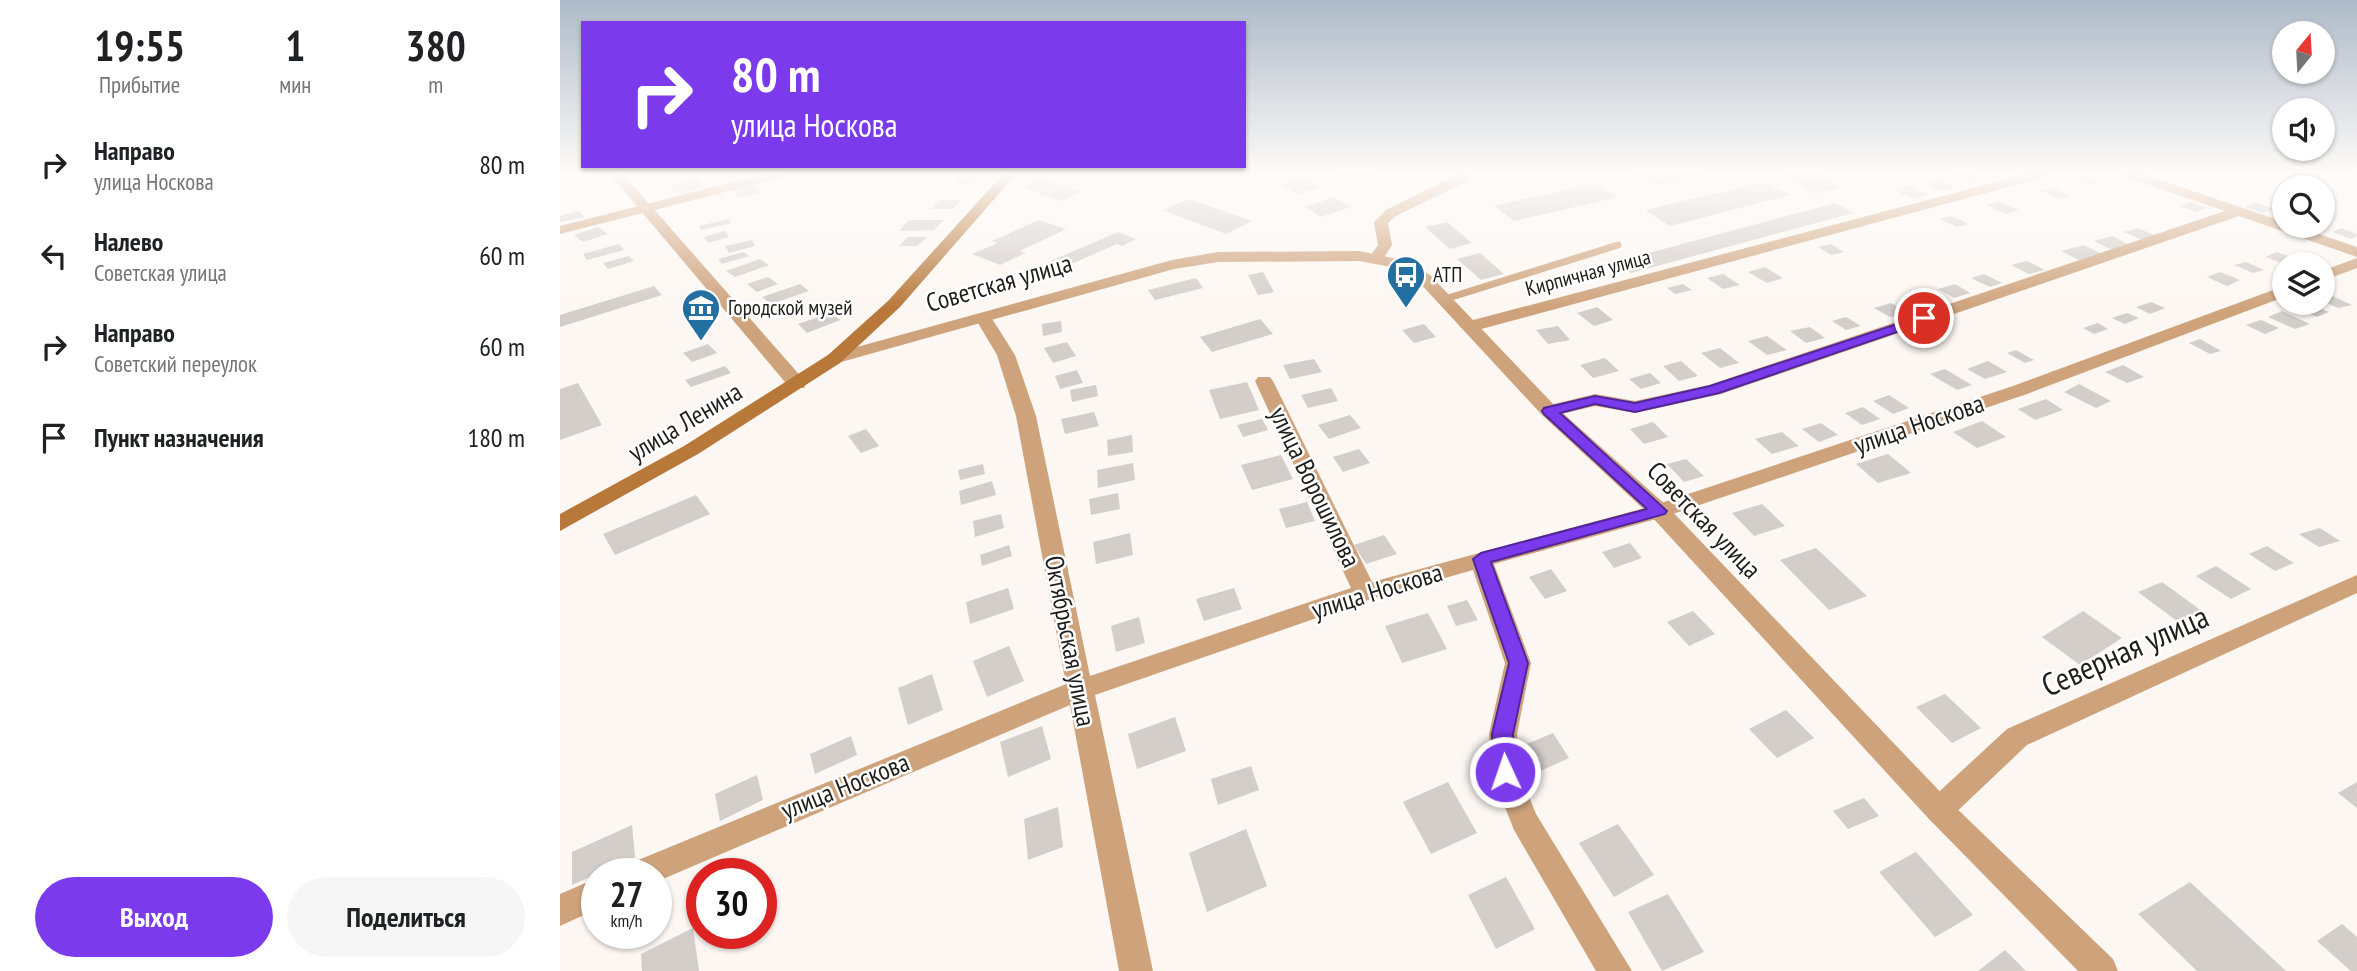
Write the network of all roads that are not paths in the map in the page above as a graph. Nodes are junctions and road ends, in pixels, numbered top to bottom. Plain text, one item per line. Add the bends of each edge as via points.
1 (608, 218) edge
2 (654, 218) edge
3 (971, 218) edge
4 (1385, 218) edge
5 (1875, 218) edge
6 (2219, 218) edge
7 (2261, 218) edge
8 (560, 230) edge
9 (1618, 245) dead end
10 (2357, 252) edge
11 (1377, 258) junction
12 (2357, 263) edge
13 (2335, 271) edge
14 (2272, 296) edge
15 (1445, 299) junction
16 (983, 318) junction
17 (1468, 327) junction
18 (834, 359) junction
19 (1264, 381) dead end
20 (797, 384) junction
21 (1549, 411) junction
22 (1659, 511) junction
23 (560, 524) edge
24 (1481, 559) junction
25 (2357, 583) edge
26 (1366, 592) junction
27 (1079, 690) junction
28 (1939, 810) junction
29 (672, 860) edge
30 (581, 900) edge
31 (560, 910) edge
32 (1136, 971) edge
33 (1615, 971) edge
34 (2101, 971) edge

1 - 8 street
2 - 20 street
3 - 18 main road, улица Ленина via 894,304
4 - 11 street via 1381,222 1385,245
5 - 17 street, Кирпичная улица
6 - 21 street via 1714,390 1635,407 1595,400
7 - 10 street
9 - 15 lane
11 - 15 street, Советская улица via 1412,269
11 - 16 street, Советская улица via 1218,257 1119,278
12 - 13 street
14 - 22 street, улица Носкова via 2020,390
15 - 17 street, Советская улица
16 - 18 street, Советская улица
16 - 27 street, Октябрьская улица via 1006,355 1026,416
17 - 21 street, Советская улица
18 - 20 main road, улица Ленина
19 - 26 street, улица Ворошилова
20 - 23 main road, улица Ленина
21 - 22 street, Советская улица
22 - 24 street, улица Носкова
22 - 28 street, Советская улица
24 - 26 street, улица Носкова
24 - 33 street via 1518,663 1503,734 1505,772 1524,821
25 - 28 street, Северная улица via 2017,737
26 - 27 street, улица Носкова
27 - 29 street, улица Носкова
27 - 32 street, Октябрьская улица
28 - 34 street, Советская улица
30 - 31 street

